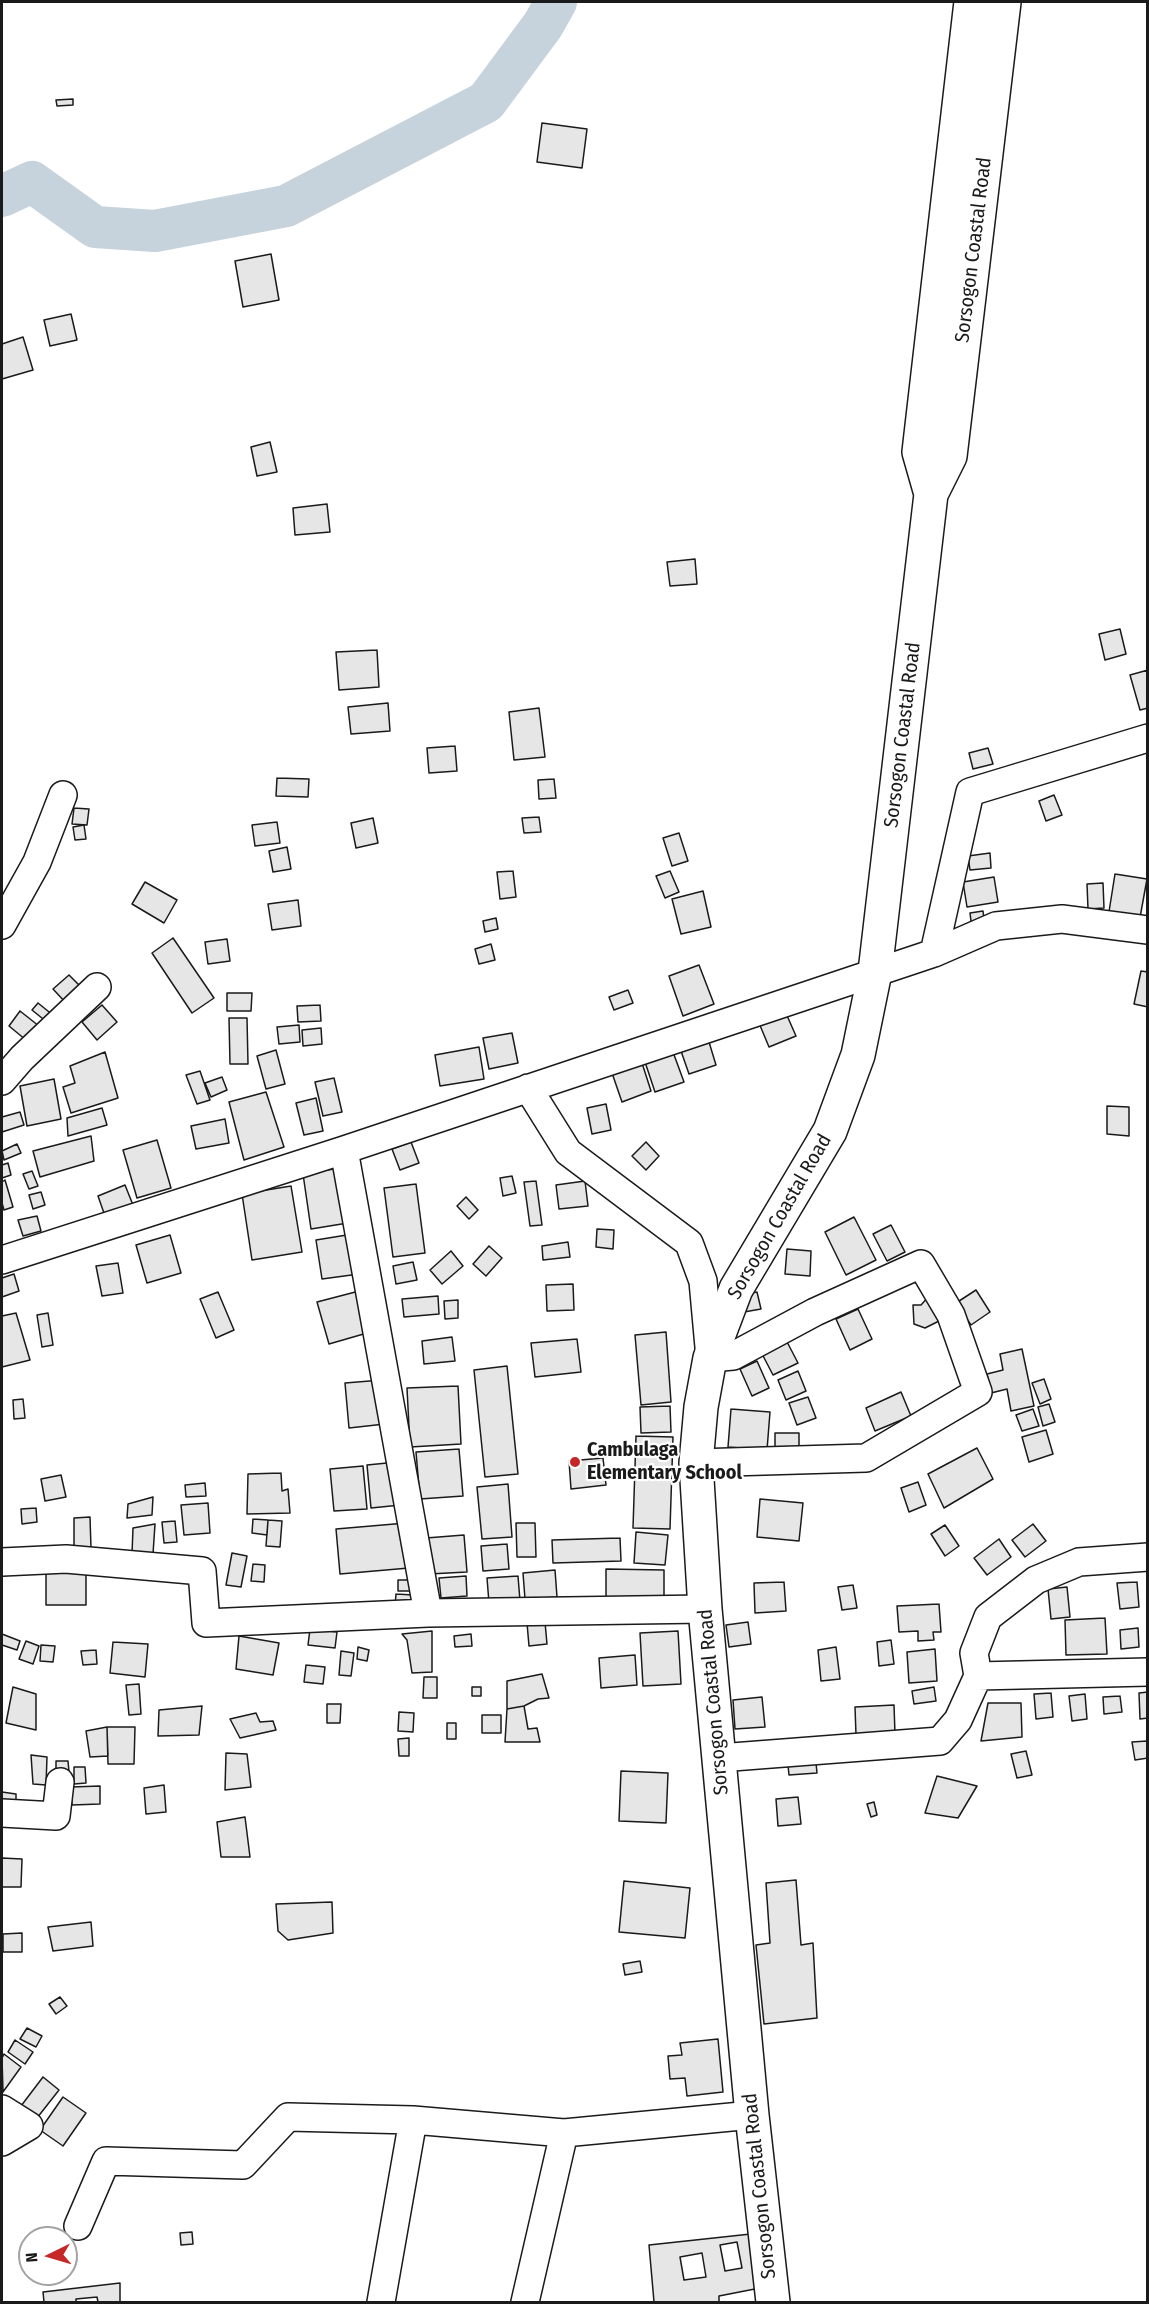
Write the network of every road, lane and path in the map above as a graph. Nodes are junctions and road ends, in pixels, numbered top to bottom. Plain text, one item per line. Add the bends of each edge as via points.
1 (971, 2) edge
2 (1004, 2) edge
3 (931, 494) junction
4 (1148, 738) edge
5 (63, 795) dead end
6 (2, 924) edge
7 (1148, 930) edge
8 (934, 953) junction
9 (875, 972) junction
10 (97, 987) dead end
11 (2, 1081) edge
12 (528, 1088) junction
13 (344, 1150) junction
14 (4, 1252) edge
15 (710, 1358) junction
16 (696, 1463) junction
17 (1148, 1557) edge
18 (2, 1562) edge
19 (705, 1609) junction
20 (428, 1613) junction
21 (1148, 1672) edge
22 (978, 1676) junction
23 (719, 1758) junction
24 (60, 1782) dead end
25 (2, 1813) edge
26 (2, 2109) edge
27 (752, 2115) junction
28 (413, 2120) junction
29 (564, 2133) junction
30 (2, 2142) edge
31 (78, 2226) dead end
32 (381, 2302) edge
33 (525, 2302) edge
34 (773, 2302) edge

1 - 3 highway, Sorsogon Coastal Road via 919,452
2 - 3 highway, Sorsogon Coastal Road via 950,456
3 - 9 highway, Sorsogon Coastal Road
4 - 8 street via 970,792
5 - 6 street via 37,862
7 - 8 street via 1062,919 996,926
8 - 9 street
9 - 12 street
9 - 15 highway, Sorsogon Coastal Road via 858,1055 830,1131 736,1289
10 - 11 street
12 - 13 street
12 - 15 street via 568,1152 689,1243 703,1281
13 - 14 street
13 - 20 street
15 - 16 highway, Sorsogon Coastal Road via 700,1407
15 - 16 street via 733,1356 815,1312 921,1264 951,1315 978,1392 866,1458
16 - 19 highway, Sorsogon Coastal Road
17 - 22 street via 1079,1562 1036,1580 988,1617 974,1653
18 - 20 street via 66,1559 202,1571 206,1623
19 - 20 street
19 - 23 highway, Sorsogon Coastal Road
21 - 22 street
22 - 23 street via 958,1720 940,1741
23 - 27 highway, Sorsogon Coastal Road
24 - 25 street via 56,1816
26 - 30 street via 29,2126
27 - 29 street
27 - 34 highway, Sorsogon Coastal Road
28 - 29 street
28 - 31 street via 288,2117 243,2165 106,2161
28 - 32 street
29 - 33 street

